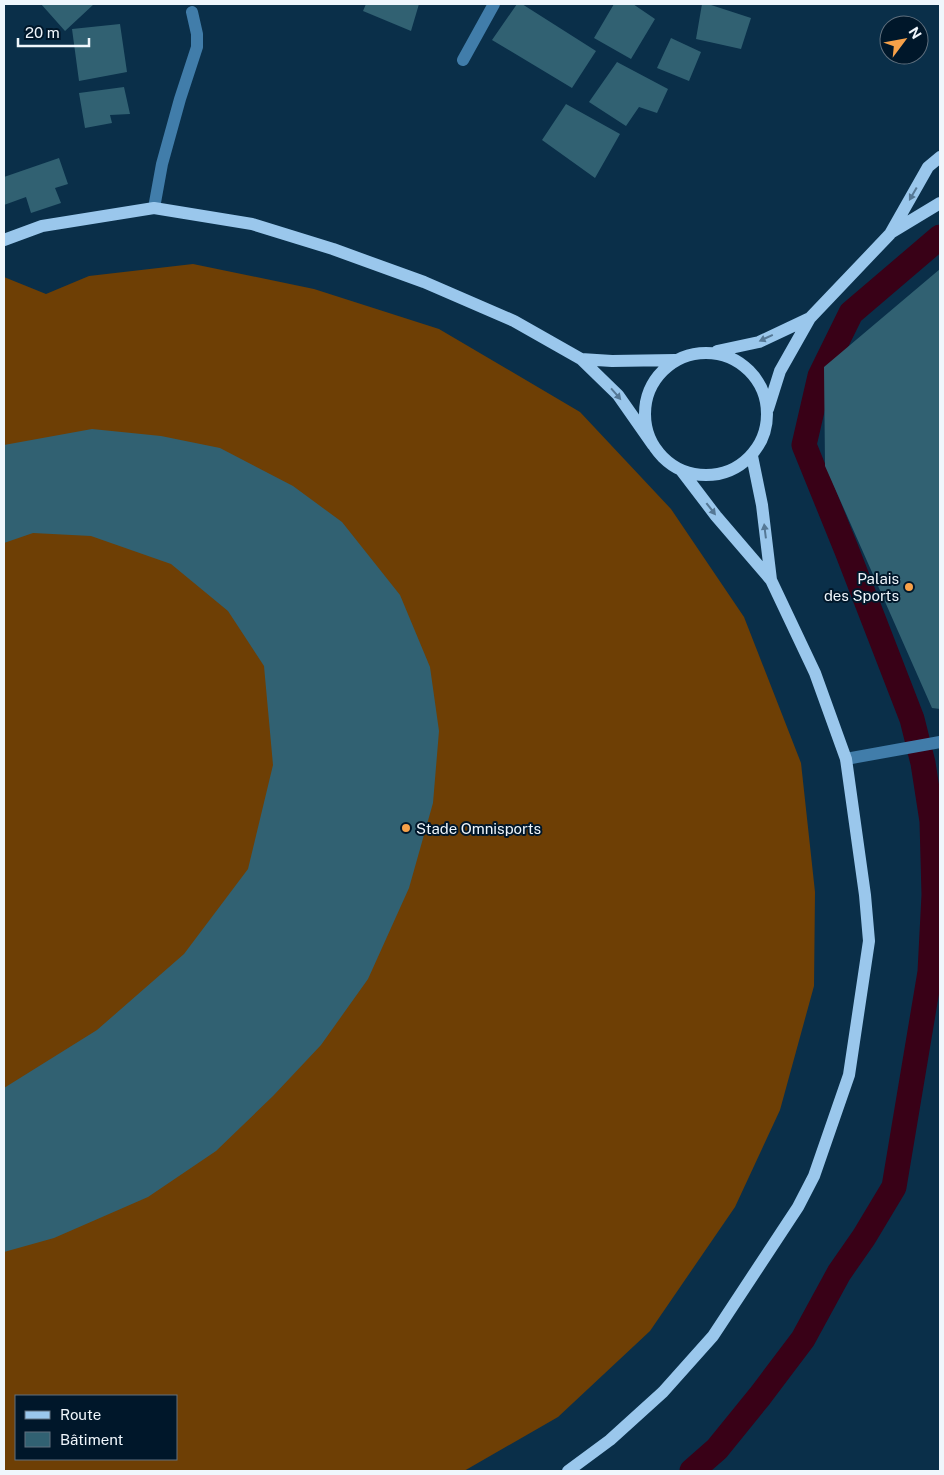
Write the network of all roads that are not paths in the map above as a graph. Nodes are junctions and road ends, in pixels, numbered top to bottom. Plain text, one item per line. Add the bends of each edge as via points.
1 (494, 4) edge
2 (192, 12) dead end
3 (463, 60) dead end
4 (940, 157) edge
5 (940, 203) edge
6 (154, 208) junction
7 (890, 234) junction
8 (4, 240) edge
9 (810, 318) junction
10 (713, 352) junction
11 (581, 359) junction
12 (675, 360) junction
13 (768, 409) junction
14 (652, 445) junction
15 (752, 456) junction
16 (681, 470) junction
17 (771, 580) junction
18 (940, 742) edge
19 (846, 759) junction
20 (568, 1471) edge

1 - 3 street
2 - 6 street via 197,47 167,145
4 -> 7 main road via 928,167
5 - 7 main road
6 - 8 main road via 42,226
6 - 11 main road via 252,224 333,249 424,282 496,313
7 - 9 main road
9 -> 10 main road via 759,342
9 - 13 main road via 780,371
10 - 12 main road via 694,353
10 - 13 main road via 744,365 756,378
11 - 12 main road
11 -> 14 main road via 618,395
12 - 14 main road via 660,372 645,407 646,427
13 - 15 main road via 767,426
14 - 16 main road via 665,460
15 - 16 main road via 737,468 719,475 699,476
17 -> 15 main road
16 -> 17 main road
17 - 19 main road via 815,673
18 - 19 street
19 - 20 main road via 869,941 850,1075 814,1176 798,1207 713,1336 663,1392 610,1440

